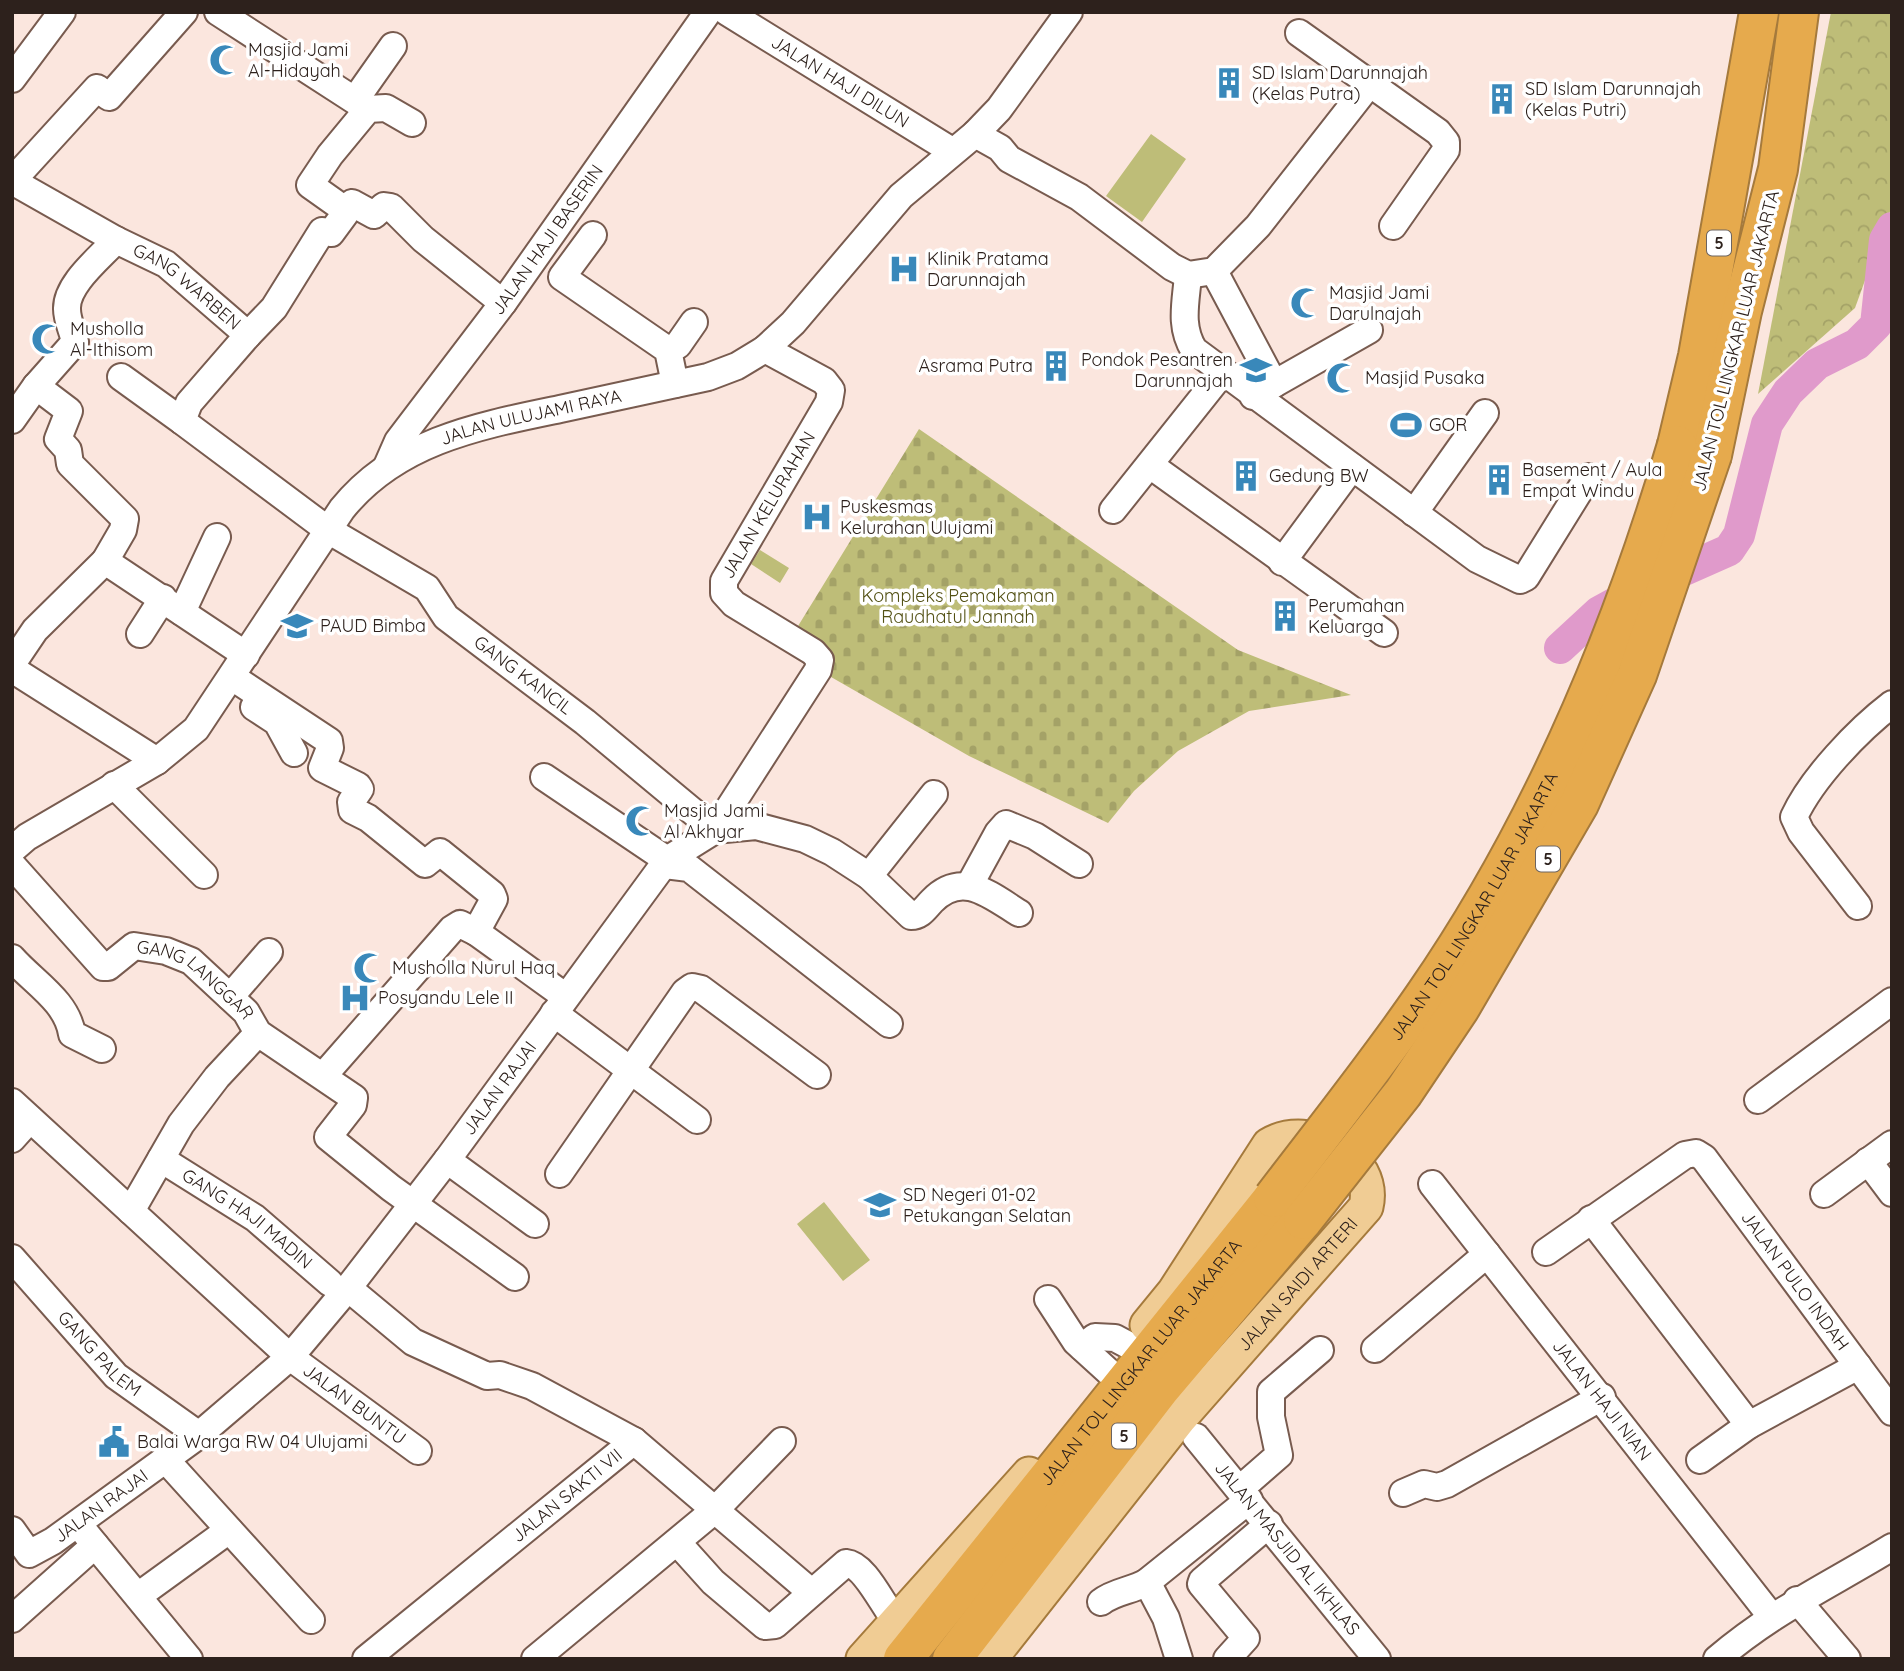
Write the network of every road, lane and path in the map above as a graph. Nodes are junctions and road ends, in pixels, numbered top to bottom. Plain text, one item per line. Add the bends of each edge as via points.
1 (62, 12) edge
2 (184, 12) edge
3 (218, 12) edge
4 (708, 12) edge
5 (727, 12) edge
6 (1069, 12) edge
7 (1759, 12) edge
8 (1799, 12) edge
9 (1825, 12) edge
10 (1300, 33) dead end
11 (393, 46) dead end
12 (12, 79) edge
13 (1370, 83) junction
14 (361, 104) junction
15 (412, 123) dead end
16 (975, 134) junction
17 (952, 151) junction
18 (1778, 169) junction
19 (12, 181) edge
20 (344, 210) junction
21 (1393, 226) dead end
22 (593, 235) dead end
23 (116, 240) junction
24 (1201, 273) junction
25 (503, 303) junction
26 (694, 323) dead end
27 (1369, 330) dead end
28 (248, 335) junction
29 (765, 349) junction
30 (668, 350) junction
31 (1223, 372) junction
32 (121, 377) dead end
33 (675, 384) junction
34 (36, 386) junction
35 (1264, 390) junction
36 (1485, 413) dead end
37 (12, 420) edge
38 (182, 421) junction
39 (1694, 450) junction
40 (1150, 465) junction
41 (387, 466) junction
42 (1352, 467) junction
43 (1588, 477) dead end
44 (1113, 510) dead end
45 (1414, 513) junction
46 (328, 530) junction
47 (217, 537) dead end
48 (105, 561) junction
49 (1282, 562) junction
50 (172, 605) junction
51 (1384, 633) dead end
52 (140, 634) dead end
53 (12, 667) edge
54 (232, 676) junction
55 (1892, 704) edge
56 (293, 753) dead end
57 (157, 761) junction
58 (544, 777) dead end
59 (114, 785) junction
60 (934, 794) dead end
61 (715, 830) junction
62 (12, 850) edge
63 (666, 863) junction
64 (1079, 864) dead end
65 (12, 865) edge
66 (204, 875) dead end
67 (869, 876) junction
68 (969, 886) junction
69 (1858, 906) dead end
70 (1019, 914) dead end
71 (476, 932) junction
72 (269, 952) dead end
73 (12, 958) edge
74 (230, 997) junction
75 (1892, 1001) edge
76 (560, 1005) junction
77 (889, 1024) dead end
78 (258, 1033) junction
79 (103, 1049) dead end
80 (631, 1069) junction
81 (324, 1075) junction
82 (817, 1075) dead end
83 (1758, 1100) dead end
84 (21, 1111) edge
85 (697, 1120) dead end
86 (12, 1139) edge
87 (1892, 1144) edge
88 (161, 1159) junction
89 (447, 1160) junction
90 (1868, 1161) junction
91 (559, 1174) dead end
92 (1432, 1184) dead end
93 (1892, 1193) edge
94 (1824, 1194) dead end
95 (413, 1203) junction
96 (1288, 1209) junction
97 (131, 1211) junction
98 (1591, 1219) junction
99 (536, 1224) dead end
100 (1546, 1252) dead end
101 (1487, 1254) junction
102 (12, 1258) edge
103 (515, 1277) dead end
104 (339, 1285) junction
105 (1048, 1299) dead end
106 (1130, 1346) junction
107 (1082, 1347) junction
108 (1375, 1349) dead end
109 (1320, 1350) dead end
110 (290, 1357) junction
111 (1858, 1366) junction
112 (1110, 1372) junction
113 (1602, 1397) junction
114 (1892, 1412) edge
115 (1749, 1425) junction
116 (199, 1435) junction
117 (1196, 1437) dead end
118 (634, 1441) junction
119 (782, 1441) dead end
120 (418, 1451) dead end
121 (165, 1459) junction
122 (1700, 1460) dead end
123 (1403, 1493) dead end
124 (1245, 1495) junction
125 (716, 1509) junction
126 (78, 1524) junction
127 (1269, 1524) junction
128 (12, 1530) edge
129 (229, 1531) junction
130 (677, 1542) junction
131 (95, 1545) junction
132 (1892, 1547) edge
133 (1147, 1582) junction
134 (811, 1592) junction
135 (138, 1596) junction
136 (1797, 1600) junction
137 (1101, 1602) dead end
138 (1772, 1616) junction
139 (12, 1619) edge
140 (311, 1620) dead end
141 (901, 1645) edge
142 (1371, 1657) edge
143 (189, 1659) edge
144 (366, 1659) edge
145 (535, 1659) edge
146 (863, 1659) edge
147 (951, 1659) edge
148 (990, 1659) edge
149 (1179, 1659) edge
150 (1203, 1659) edge
151 (1225, 1659) edge
152 (1717, 1659) edge
153 (1847, 1659) edge

1 - 12 street
2 - 19 street via 109,97 97,88 83,100
3 - 14 street
4 - 25 street, JALAN HAJI BASERIN
5 - 17 street, JALAN HAJI DILUN
6 - 16 street, JALAN ULUJAMI RAYA via 999,109
7 - 39 highway, JALAN TOL LINGKAR LUAR JAKARTA / 5 via 1711,288
8 - 18 highway, JALAN TOL LINGKAR LUAR JAKARTA / 5
9 - 18 highway via 1810,94 1793,149
10 - 13 street
11 - 14 street
13 - 21 street via 1446,142 1446,149
13 - 24 street via 1258,226
14 - 15 street via 386,108
14 - 20 street via 311,182 312,188
16 - 17 street, JALAN ULUJAMI RAYA
16 - 24 street via 1000,148 1017,148 1058,174 1075,195 1172,267
17 - 29 street, JALAN ULUJAMI RAYA via 892,206 793,323
18 - 39 highway, JALAN TOL LINGKAR LUAR JAKARTA / 5 via 1742,311
19 - 23 street, GANG WARBEN
20 - 25 street via 352,203 373,215 384,206 391,207
20 - 28 street via 331,233 322,231 274,308
22 - 30 street via 562,277
23 - 28 street, GANG WARBEN via 166,264
23 - 34 street via 81,278 68,301 75,340 72,348
24 - 31 street via 1184,322 1186,337
24 - 35 street
25 - 41 street, JALAN HAJI BASERIN via 398,441
26 - 30 street via 678,345
27 - 35 street
28 - 38 street, GANG WARBEN via 189,403
29 - 33 street, JALAN ULUJAMI RAYA via 737,366
29 - 61 street, JALAN KELURAHAN via 824,381 831,390 829,402 724,580 723,593 820,660 818,670
30 - 33 street
31 - 35 street
31 - 40 street
32 - 38 street
33 - 41 street, JALAN ULUJAMI RAYA via 470,428 426,444
34 - 37 street
34 - 48 street via 69,412 58,439 68,450 70,464 125,520
35 - 42 street
36 - 45 street
38 - 46 street
39 - 96 highway, JALAN TOL LINGKAR LUAR JAKARTA / 5, bridge via 1637,674 1579,804 1460,1008 1403,1093
40 - 44 street
40 - 49 street
41 - 46 street, JALAN ULUJAMI RAYA via 351,497
42 - 45 street
42 - 49 street
43 - 45 street via 1520,580 1477,559
46 - 54 street, JALAN ULUJAMI RAYA
46 - 61 street, GANG KANCIL via 427,588 446,617 585,722
47 - 50 street
48 - 50 street
48 - 53 street via 35,630
49 - 51 street
50 - 52 street
50 - 54 street
53 - 57 street
54 - 56 street via 239,700 277,722
54 - 57 street, JALAN ULUJAMI RAYA via 196,729
54 - 71 street via 329,741 322,768 358,786 352,810 425,863 440,852 492,894 494,900
55 - 69 street via 1861,728 1794,817
57 - 59 street, JALAN ULUJAMI RAYA
58 - 63 street
59 - 62 street, JALAN ULUJAMI RAYA via 27,836
59 - 66 street
60 - 67 street
61 - 63 street, JALAN RAJAI
61 - 67 street via 756,826 782,832 832,852
63 - 76 street, JALAN RAJAI
63 - 77 street via 690,868
64 - 68 street via 1006,824
65 - 74 street, GANG LANGGAR via 103,967 134,946 166,951 191,961
67 - 68 street via 911,916 920,914 943,889
68 - 70 street
71 - 76 street
71 - 81 street via 460,924 452,929
72 - 74 street
73 - 79 street via 60,1005 70,1019 72,1034
74 - 78 street, GANG LANGGAR
75 - 83 street
76 - 80 street
76 - 89 street, JALAN RAJAI
78 - 81 street, GANG LANGGAR
78 - 88 street via 217,1077
80 - 82 street via 692,987 701,989
80 - 85 street
80 - 91 street
81 - 95 street, GANG LANGGAR via 354,1101 328,1137
84 - 86 street
84 - 97 street
87 - 90 street
88 - 97 street
88 - 104 street, GANG HAJI MADIN via 255,1218
89 - 95 street, JALAN RAJAI
89 - 99 street
90 - 93 street
90 - 94 street
92 - 101 street, JALAN HAJI NIAN
95 - 103 street
95 - 104 street, JALAN RAJAI
96 - 141 highway, JALAN TOL LINGKAR LUAR JAKARTA / 5
96 - 147 highway, JALAN TOL LINGKAR LUAR JAKARTA / 5 via 1161,1388
97 - 110 street
98 - 100 street
98 - 111 street, JALAN PULO INDAH via 1696,1153
98 - 115 street
101 - 108 street
101 - 113 street, JALAN HAJI NIAN
102 - 116 street, GANG PALEM via 116,1376
104 - 110 street, JALAN RAJAI
104 - 118 street, GANG HAJI MADIN via 413,1342 487,1376 515,1380
105 - 107 street
106 - 107 street via 1115,1338 1095,1337
106 - 112 main road, JALAN SAIDI ARTERI
106 - 148 main road, JALAN SAIDI ARTERI via 1174,1292 1269,1145 1301,1135 1330,1144 1348,1156 1366,1179 1370,1192 1366,1207 1181,1418
107 - 112 street
109 - 124 street via 1272,1392 1271,1417 1279,1455
110 - 116 street, JALAN RAJAI
110 - 120 street, JALAN BUNTU
111 - 114 street, JALAN PULO INDAH
111 - 115 street
112 - 141 main road, JALAN SAIDI ARTERI
113 - 123 street via 1447,1484 1424,1484
113 - 138 street, JALAN HAJI NIAN
115 - 122 street
116 - 121 street, JALAN RAJAI
117 - 124 street, JALAN MASJID AL IKHLAS
118 - 125 street, JALAN SAKTI VII
118 - 144 street, JALAN SAKTI VII
119 - 125 street
121 - 126 street, JALAN RAJAI
121 - 129 street
124 - 127 street, JALAN MASJID AL IKHLAS
124 - 133 street
125 - 130 street
125 - 134 street, JALAN SAKTI VII
126 - 128 street, JALAN RAJAI via 29,1554
126 - 131 street
127 - 142 street, JALAN MASJID AL IKHLAS
127 - 151 street via 1201,1584 1246,1637
129 - 135 street
129 - 140 street
130 - 134 street via 713,1582 765,1626 775,1625
130 - 145 street
131 - 135 street
131 - 139 street
132 - 136 street
133 - 137 street
133 - 149 street via 1166,1618
134 - 141 street via 846,1563 852,1564 873,1586
135 - 143 street
136 - 138 street
136 - 153 street
138 - 152 street
141 - 146 main road, JALAN SAIDI ARTERI
150 - 151 street via 1215,1654

